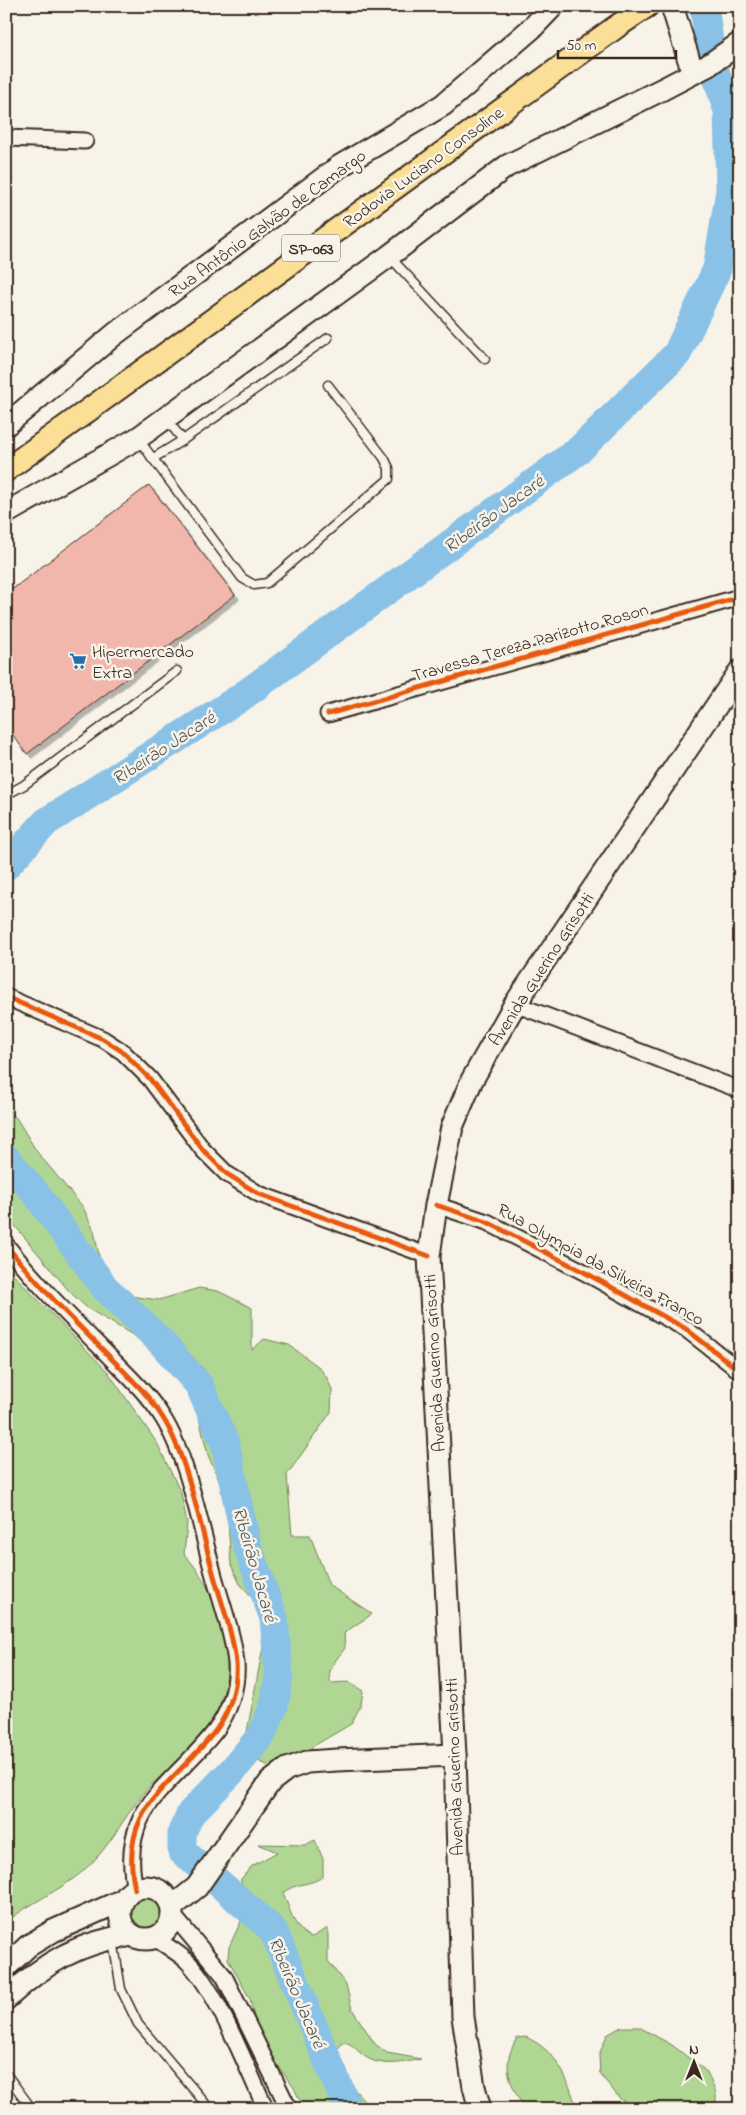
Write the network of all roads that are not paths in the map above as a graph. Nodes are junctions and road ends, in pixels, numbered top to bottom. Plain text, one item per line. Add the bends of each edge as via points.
1 (553, 6) edge
2 (647, 6) edge
3 (672, 6) edge
4 (740, 43) edge
5 (700, 69) junction
6 (6, 138) edge
7 (85, 141) dead end
8 (389, 256) junction
9 (328, 338) dead end
10 (485, 359) dead end
11 (328, 385) dead end
12 (166, 418) junction
13 (6, 425) edge
14 (138, 438) junction
15 (182, 440) junction
16 (152, 459) junction
17 (6, 470) edge
18 (6, 514) edge
19 (740, 597) edge
20 (177, 671) dead end
21 (740, 671) edge
22 (328, 714) dead end
23 (6, 796) edge
24 (6, 997) edge
25 (515, 1004) junction
26 (740, 1090) edge
27 (436, 1205) junction
28 (6, 1245) edge
29 (429, 1256) junction
30 (740, 1371) edge
31 (454, 1755) junction
32 (129, 1895) junction
33 (172, 1910) junction
34 (122, 1937) junction
35 (155, 1938) junction
36 (6, 1967) edge
37 (6, 1999) edge
38 (6, 2074) edge
39 (32, 2109) edge
40 (210, 2109) edge
41 (266, 2109) edge
42 (289, 2109) edge
43 (480, 2109) edge

1 - 13 main road, Rua Antônio Galvão de Camargo via 443,105 333,172 115,334
2 - 17 main road, Rodovia Luciano Consoline / SP-063
3 - 5 main road
4 - 5 main road
5 - 8 main road via 507,166
6 - 7 street
8 - 10 lane
8 - 12 main road
9 - 15 lane
11 - 16 lane via 384,458 389,468 389,479 267,583 254,585 242,578
12 - 14 main road
12 - 15 lane
14 - 16 lane
14 - 18 main road
15 - 16 lane
19 - 22 street, Travessa Tereza Parizotto Roson
20 - 23 lane
21 - 25 main road, Avenida Guerino Grisotti
24 - 29 street via 103,1039 123,1052 150,1079 203,1150 227,1174 259,1194
25 - 26 street
25 - 27 main road, Avenida Guerino Grisotti via 472,1080 452,1127
27 - 29 main road, Avenida Guerino Grisotti
27 - 30 street, Rua Olympia da Silveira Franco via 487,1222 592,1277 686,1329
28 - 32 street via 34,1280 145,1393 164,1419 180,1456 236,1664 233,1698 216,1730 149,1802 137,1825
29 - 31 main road, Avenida Guerino Grisotti
31 - 33 main road via 330,1760 307,1762 288,1769 270,1782 197,1887
31 - 43 main road, Avenida Guerino Grisotti via 464,2017
32 - 33 main road via 150,1887 157,1889 164,1893
32 - 34 main road via 120,1916
32 - 36 main road via 53,1931 28,1946
33 - 35 main road via 167,1929
33 - 42 street via 224,1976
34 - 35 main road
34 - 37 main road via 58,1957
34 - 40 lane via 121,1989 138,2024
35 - 41 street via 186,1960 205,1986
38 - 39 lane

